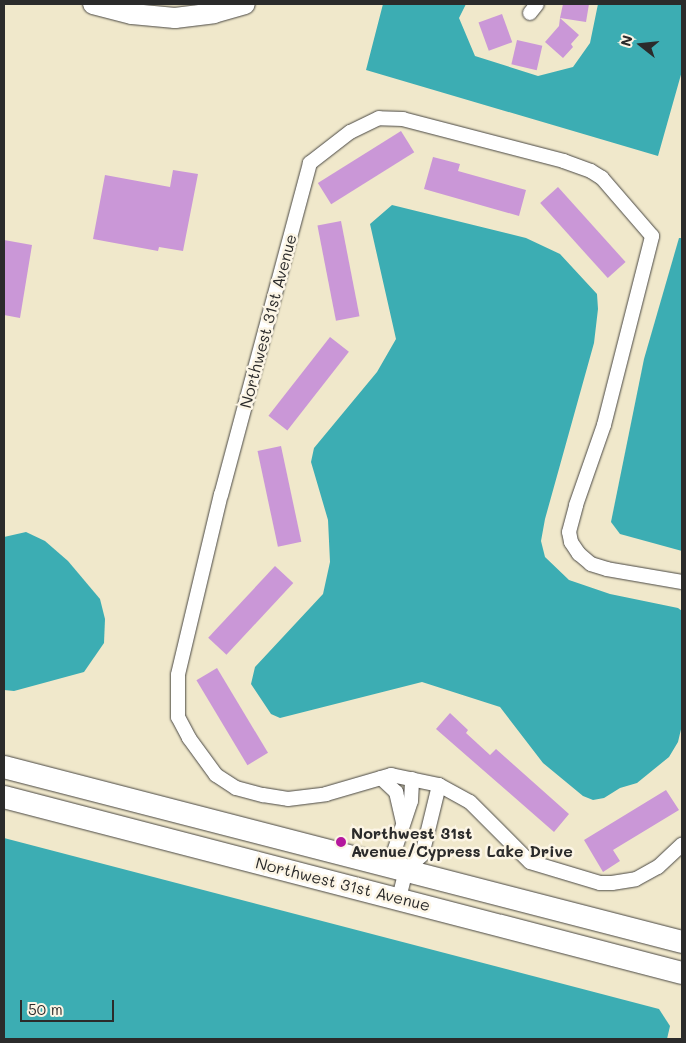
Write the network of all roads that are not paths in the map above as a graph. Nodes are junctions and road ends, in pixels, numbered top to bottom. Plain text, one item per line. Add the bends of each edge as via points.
1 (93, 4) edge
2 (245, 4) edge
3 (682, 582) edge
4 (4, 767) edge
5 (381, 778) junction
6 (412, 779) junction
7 (439, 785) junction
8 (4, 797) edge
9 (403, 823) junction
10 (682, 845) edge
11 (406, 870) junction
12 (399, 898) junction
13 (682, 942) edge
14 (682, 973) edge

1 - 2 main road via 175,18 214,13
3 - 5 street, Northwest 31st Avenue via 607,570 591,564 579,554 569,532 604,425 652,236 602,178 577,165 403,119 379,118 350,132 310,163 302,185 180,665 178,717 216,775 236,788 288,799 326,794
4 - 11 main road, Northwest 31st Avenue
5 - 6 street, Northwest 31st Avenue
5 - 9 street via 396,792
6 - 7 street, Northwest 31st Avenue
6 - 9 street via 413,789
7 - 10 street, Northwest 31st Avenue via 470,802 530,862 600,883 636,879 658,867
7 - 11 street via 422,855
8 - 12 main road, Northwest 31st Avenue
9 - 11 street via 394,852
11 - 12 street
11 - 13 main road, Northwest 31st Avenue
12 - 14 main road, Northwest 31st Avenue

